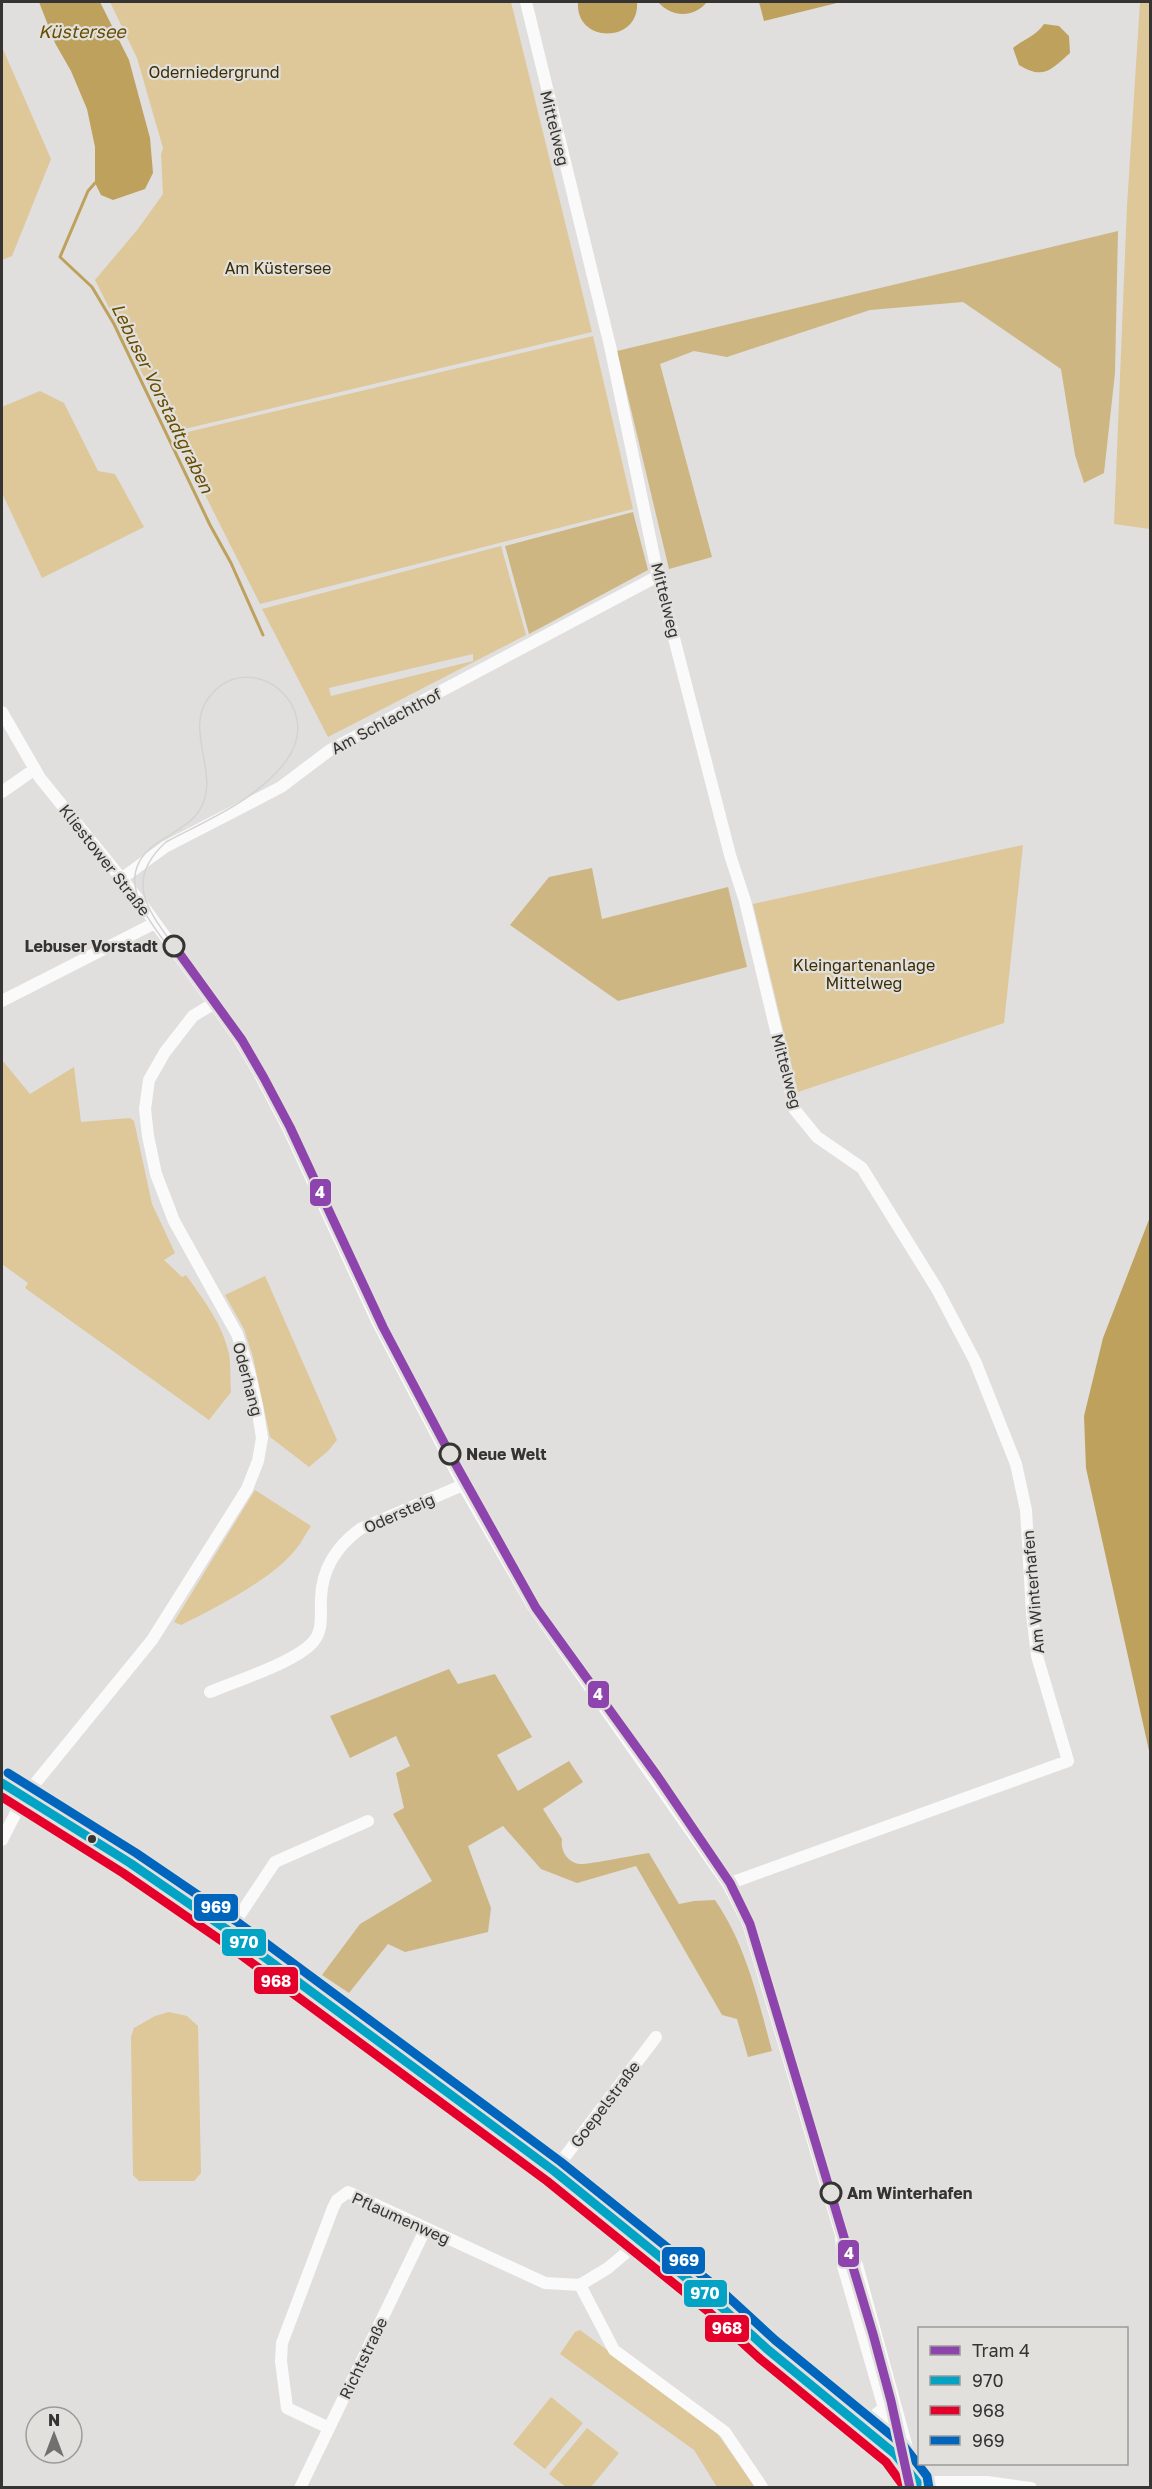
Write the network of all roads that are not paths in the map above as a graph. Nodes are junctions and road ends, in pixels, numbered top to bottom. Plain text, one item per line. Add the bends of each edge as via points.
1 (526, 2) edge
2 (658, 576) junction
3 (2, 712) edge
4 (35, 769) junction
5 (2, 792) edge
6 (121, 879) junction
7 (155, 923) junction
8 (2, 1001) edge
9 (213, 1004) junction
10 (862, 1168) joint
11 (464, 1485) junction
12 (210, 1692) dead end
13 (2, 1784) edge
14 (24, 1797) junction
15 (368, 1821) dead end
16 (2, 1840) edge
17 (728, 1884) junction
18 (229, 1931) junction
19 (656, 2037) dead end
20 (555, 2170) junction
21 (426, 2228) junction
22 (841, 2235) junction
23 (641, 2240) junction
24 (580, 2284) junction
25 (884, 2408) junction
26 (847, 2415) junction
27 (329, 2428) junction
28 (907, 2445) junction
29 (895, 2454) junction
30 (917, 2485) edge
31 (300, 2487) edge
32 (762, 2487) edge
33 (902, 2487) edge
34 (1031, 2487) edge

1 - 2 street, Mittelweg via 610,346
2 - 6 street, Am Schlachthof via 330,750 281,787 165,847
2 - 10 street, Mittelweg via 745,901 795,1110 817,1137
3 - 4 street, Kliestower Straße
4 - 5 street
4 - 6 street, Kliestower Straße
6 - 7 street, Kliestower Straße
7 - 8 street
7 - 9 street, Kliestower Straße
9 - 11 street, Kliestower Straße via 253,1063 283,1118 367,1300
9 - 14 street, Oderhang via 193,1016 149,1080 148,1136 156,1174 174,1221 237,1334 249,1371 262,1438 258,1461 247,1489 152,1640
10 - 17 street, Am Winterhafen via 937,1289 975,1361 1016,1464 1026,1510 1037,1656 1068,1761
11 - 12 street, Odersteig via 360,1529 345,1540 325,1571 321,1622 312,1644 294,1656
11 - 17 street, Kliestower Straße via 533,1606
13 - 14 street
14 - 16 street, Oderhang
14 - 18 street
15 - 18 street via 275,1862
17 - 22 street, Kliestower Straße via 748,1923
18 - 20 street
19 - 20 street, Goepelstraße
20 - 23 street
21 - 24 street, Pflaumenweg via 545,2283
21 - 27 street, Richtstraße
21 - 27 street, Pflaumenweg via 348,2192 333,2208 280,2355 287,2408
22 - 25 street via 843,2266
22 - 28 street via 857,2265
23 - 24 street via 608,2268
23 - 26 street
24 - 32 street via 614,2350 724,2433
25 - 26 street via 871,2418
25 - 29 street
26 - 29 street
27 - 31 street, Richtstraße
28 - 29 street via 903,2453
28 - 30 street
29 - 30 street
29 - 33 street
30 - 34 street via 987,2482

